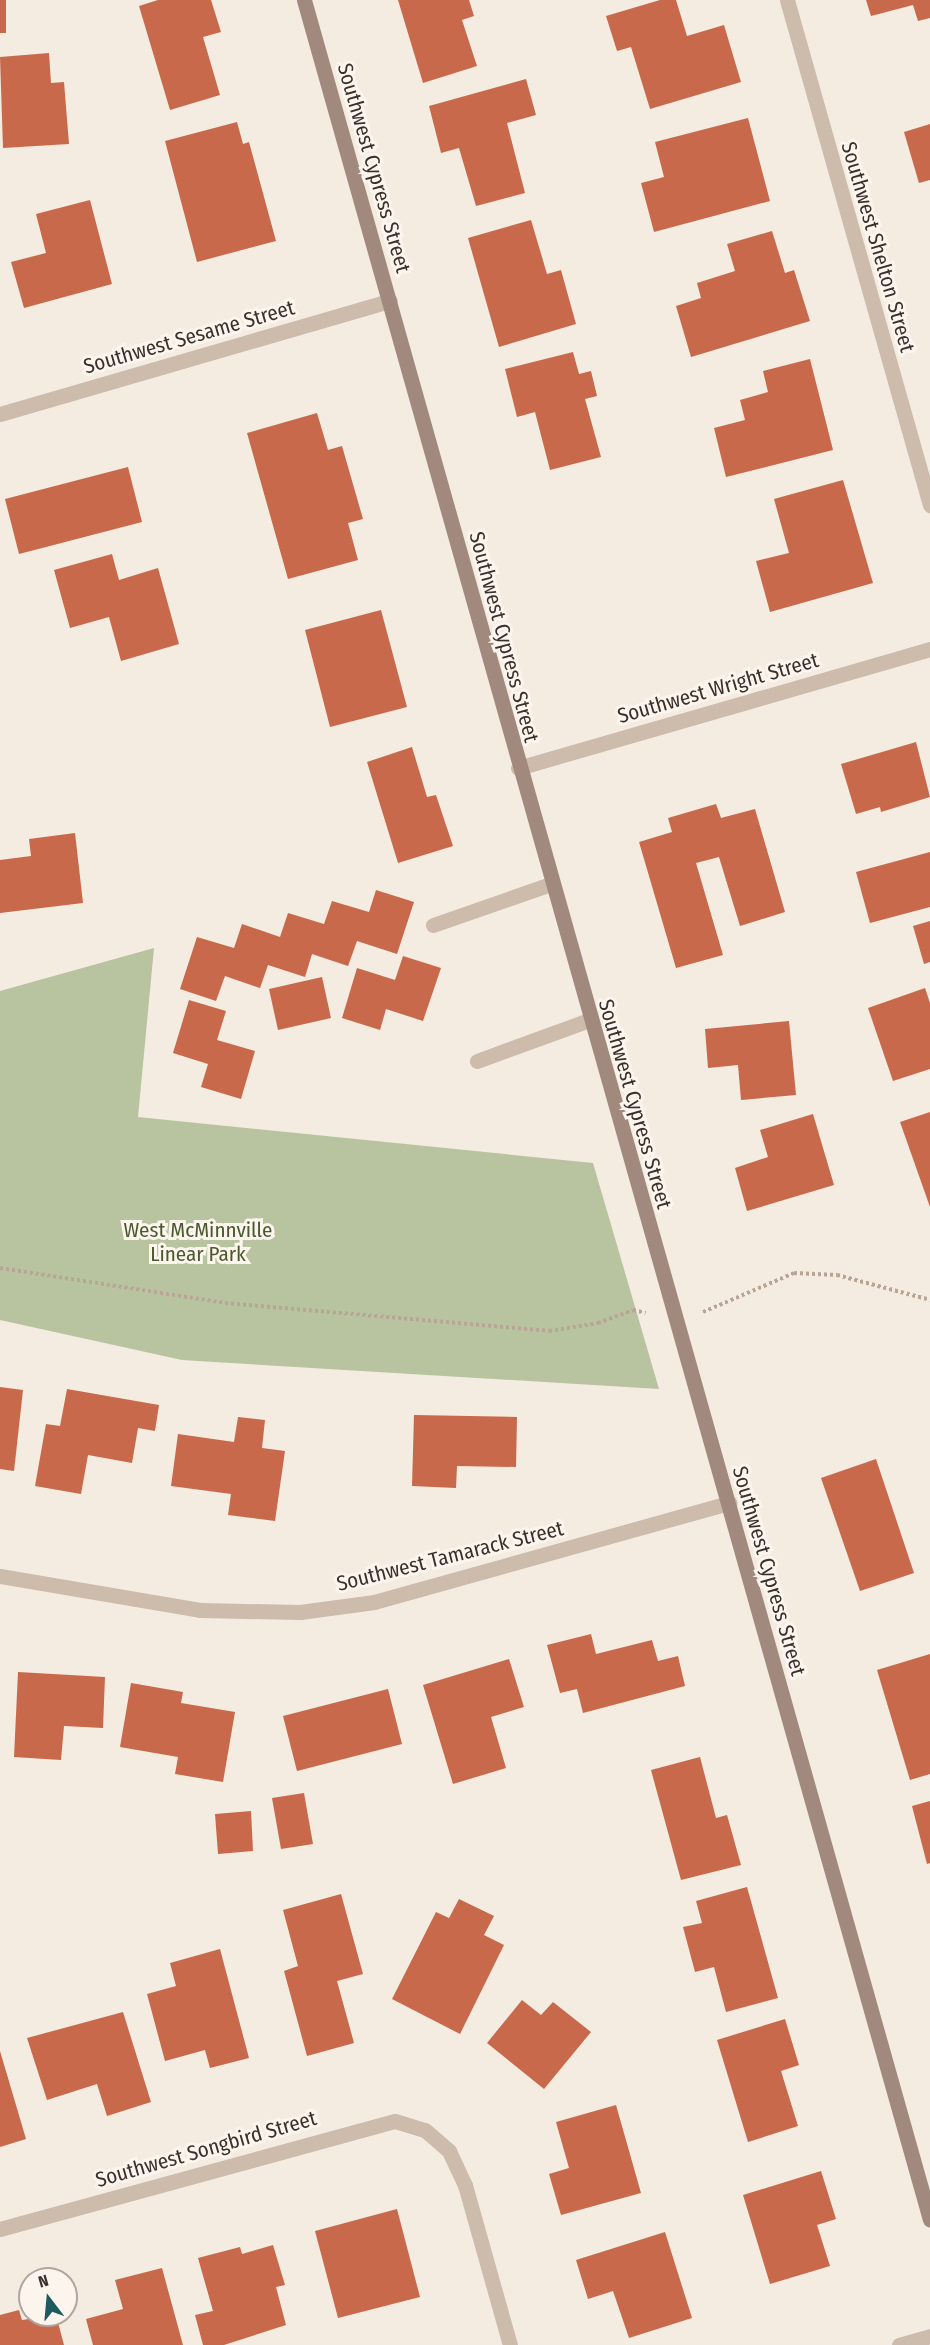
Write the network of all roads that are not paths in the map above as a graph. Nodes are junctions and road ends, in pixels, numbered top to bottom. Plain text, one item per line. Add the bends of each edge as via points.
1 (304, 0) edge
2 (787, 0) edge
3 (390, 301) junction
4 (0, 414) edge
5 (930, 505) edge
6 (930, 649) edge
7 (518, 768) junction
8 (551, 884) junction
9 (433, 925) dead end
10 (589, 1020) junction
11 (477, 1061) dead end
12 (729, 1503) junction
13 (0, 1576) edge
14 (930, 2219) edge
15 (0, 2229) edge
16 (930, 2336) edge
17 (510, 2345) edge
18 (899, 2345) edge

1 - 3 main road, Southwest Cypress Street
2 - 5 street, Southwest Shelton Street
3 - 4 street, Southwest Sesame Street
3 - 7 main road, Southwest Cypress Street
6 - 7 street, Southwest Wright Street
7 - 8 main road, Southwest Cypress Street
8 - 9 street
8 - 10 main road, Southwest Cypress Street
10 - 11 street
10 - 12 main road, Southwest Cypress Street
12 - 13 street, Southwest Tamarack Street via 374,1602 300,1612 201,1610
12 - 14 main road, Southwest Cypress Street
15 - 17 street, Southwest Songbird Street via 364,2126 395,2121 425,2130 449,2151 465,2185
16 - 18 street

